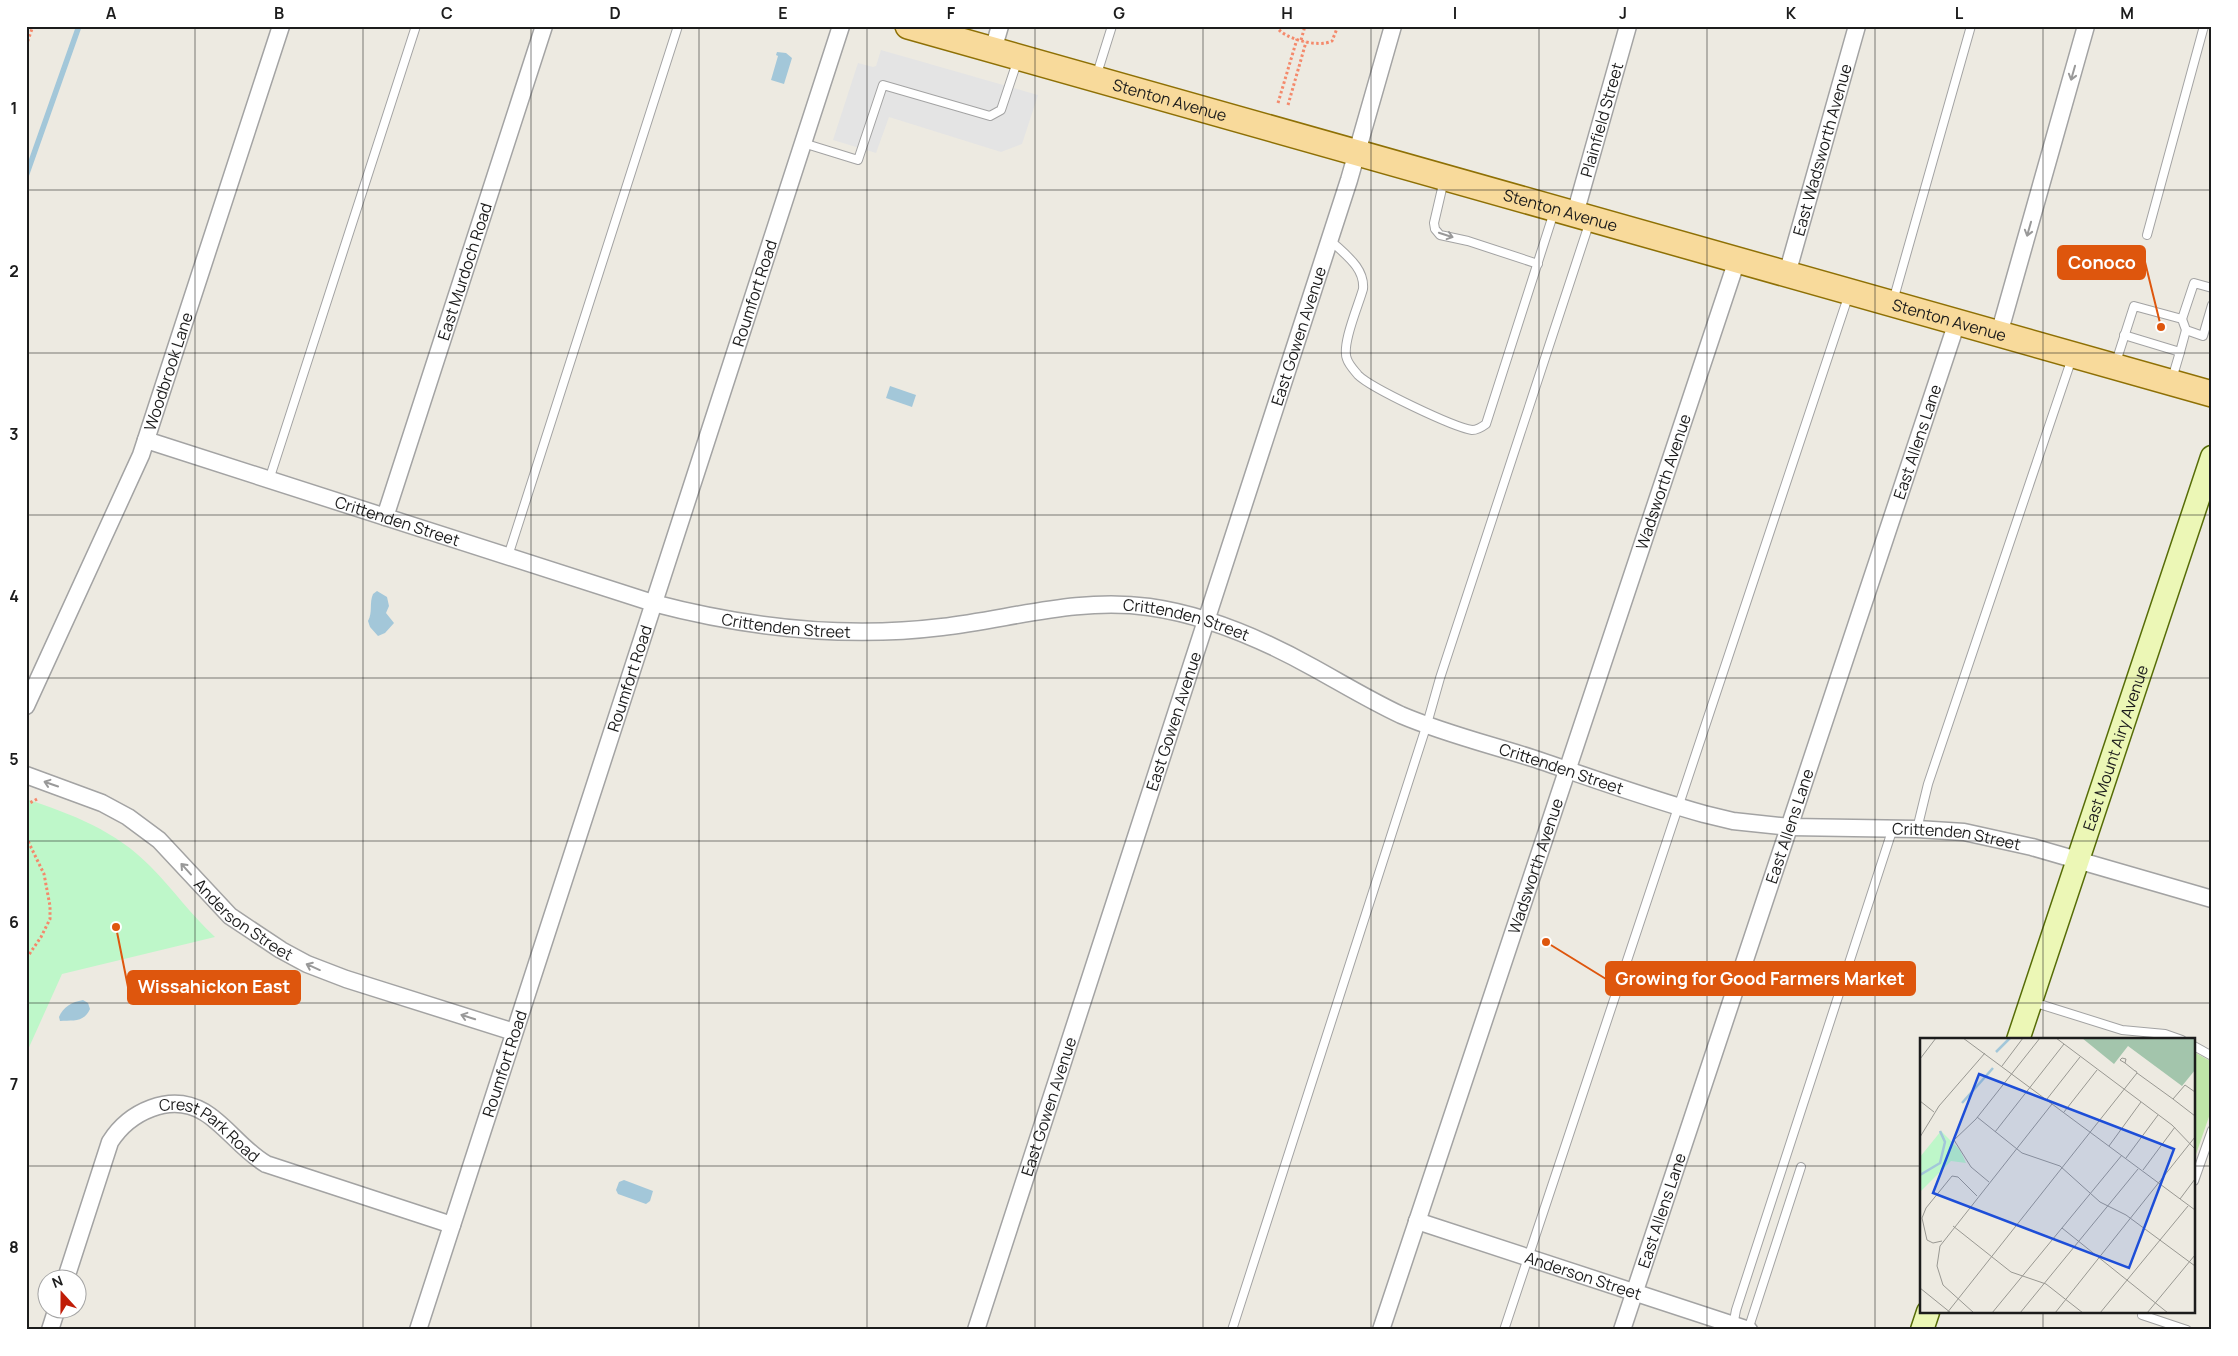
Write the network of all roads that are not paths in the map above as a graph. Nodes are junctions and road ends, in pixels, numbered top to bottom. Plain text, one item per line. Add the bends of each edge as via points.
1 (281, 26) edge
2 (416, 26) edge
3 (544, 26) edge
4 (678, 26) edge
5 (841, 26) edge
6 (908, 26) edge
7 (1000, 26) edge
8 (1112, 26) edge
9 (1393, 26) edge
10 (1628, 26) edge
11 (1857, 26) edge
12 (1971, 26) edge
13 (2086, 26) edge
14 (2204, 26) edge
15 (993, 50) junction
16 (1019, 57) junction
17 (1095, 79) junction
18 (803, 143) junction
19 (1357, 153) junction
20 (1444, 178) junction
21 (1573, 214) junction
22 (2147, 234) dead end
23 (1330, 240) junction
24 (1737, 260) junction
25 (1538, 264) junction
26 (1787, 274) junction
27 (2212, 288) edge
28 (1849, 292) junction
29 (1892, 304) junction
30 (2212, 305) edge
31 (2182, 319) junction
32 (1958, 322) junction
33 (2186, 330) junction
34 (1999, 334) junction
35 (2124, 335) junction
36 (2203, 336) junction
37 (2212, 339) edge
38 (2180, 352) junction
39 (2073, 355) junction
40 (2114, 367) junction
41 (2171, 383) junction
42 (2212, 394) edge
43 (146, 440) junction
44 (2212, 457) edge
45 (269, 480) junction
46 (385, 517) junction
47 (508, 556) junction
48 (653, 603) junction
49 (1205, 621) junction
50 (26, 706) edge
51 (1427, 724) junction
52 (1567, 770) junction
53 (26, 775) edge
54 (1677, 807) junction
55 (1790, 828) junction
56 (1893, 828) junction
57 (1917, 828) junction
58 (2078, 861) junction
59 (2212, 899) edge
60 (2031, 1001) junction
61 (514, 1032) junction
62 (2152, 1036) edge
63 (2019, 1038) edge
64 (2167, 1038) edge
65 (2196, 1047) edge
66 (2212, 1056) edge
67 (2212, 1130) edge
68 (1801, 1167) dead end
69 (2196, 1175) edge
70 (1417, 1221) junction
71 (452, 1225) junction
72 (1528, 1257) junction
73 (69, 1268) edge
74 (1634, 1292) junction
75 (1927, 1314) edge
76 (2142, 1315) dead end
77 (54, 1318) edge
78 (1741, 1328) edge
79 (50, 1330) edge
80 (418, 1330) edge
81 (976, 1330) edge
82 (1232, 1330) edge
83 (1381, 1330) edge
84 (1504, 1330) edge
85 (1622, 1330) edge
86 (1922, 1330) edge
87 (2187, 1330) edge

1 - 43 street, Woodbrook Lane
2 - 45 lane
3 - 46 street, East Murdoch Road
4 - 47 lane
5 - 18 street, Roumfort Road
6 - 15 main road, Stenton Avenue
7 - 15 street
8 - 17 lane
9 - 19 street, East Gowen Avenue
10 - 21 street, Plainfield Street
11 - 26 street, East Wadsworth Avenue
12 - 29 lane
13 -> 34 street
14 - 22 lane
15 - 16 main road, Stenton Avenue
16 - 17 main road, Stenton Avenue
16 - 18 lane via 1001,110 990,116 883,85 858,160
17 - 19 main road, Stenton Avenue
18 - 48 street, Roumfort Road
19 - 20 main road, Stenton Avenue
19 - 23 street, East Gowen Avenue
20 - 21 main road, Stenton Avenue
20 -> 25 lane via 1434,230 1440,235
21 - 24 main road, Stenton Avenue
21 - 25 lane
21 - 51 lane
23 - 25 lane via 1361,271 1364,280 1346,347 1350,365 1374,386 1430,414 1472,430 1486,424
23 - 49 street, East Gowen Avenue
24 - 26 main road, Stenton Avenue
24 - 52 street, Wadsworth Avenue
26 - 28 main road, Stenton Avenue
27 - 31 lane via 2194,283
28 - 29 main road, Stenton Avenue
28 - 54 lane
29 - 32 main road, Stenton Avenue
30 - 36 lane
31 - 33 lane
31 - 35 lane via 2134,306
32 - 34 main road, Stenton Avenue
32 - 55 street, East Allens Lane
33 - 36 lane
33 - 38 lane
34 - 39 main road, Stenton Avenue
35 - 38 lane
35 - 40 lane
36 - 37 lane
38 - 41 lane
39 - 40 main road, Stenton Avenue
39 - 57 lane via 1928,784
40 - 41 main road, Stenton Avenue
41 - 42 main road, Stenton Avenue
43 - 45 street, Crittenden Street
43 - 50 street, Woodbrook Lane via 135,471
44 - 58 main road, East Mount Airy Avenue
45 - 46 street, Crittenden Street
46 - 47 street, Crittenden Street
47 - 48 street, Crittenden Street
48 - 49 street, Crittenden Street via 738,622 831,632 913,630 967,624 1049,608 1093,605 1146,606
48 - 61 street, Roumfort Road
49 - 51 street, Crittenden Street via 1269,645 1374,702
49 - 81 street, East Gowen Avenue
51 - 52 street, Crittenden Street
51 - 82 lane
52 - 54 street, Crittenden Street
52 - 70 street, Wadsworth Avenue
61 -> 53 street, Anderson Street via 315,968 230,916 164,845 135,821 102,803
54 - 55 street, Crittenden Street via 1733,821
54 - 72 lane
55 - 56 street, Crittenden Street
55 - 74 street, East Allens Lane
56 - 57 street, Crittenden Street
56 - 78 lane via 1739,1300
57 - 58 street, Crittenden Street via 1988,836
58 - 59 street, Crittenden Street
58 - 60 main road, East Mount Airy Avenue
60 - 62 lane via 2122,1030
60 - 63 main road, East Mount Airy Avenue
61 - 71 street, Roumfort Road
62 - 64 lane
65 - 66 lane
67 - 69 lane
68 - 78 lane
70 - 72 street, Anderson Street
70 - 83 street, Wadsworth Avenue
71 - 73 street, Crest Park Road via 266,1164 204,1112 174,1104 142,1111 118,1130 110,1142
71 - 80 street, Roumfort Road
72 - 74 street, Anderson Street
72 - 84 lane
74 - 78 street, Anderson Street
74 - 85 street, East Allens Lane
75 - 86 main road
76 - 87 lane
77 - 79 street

